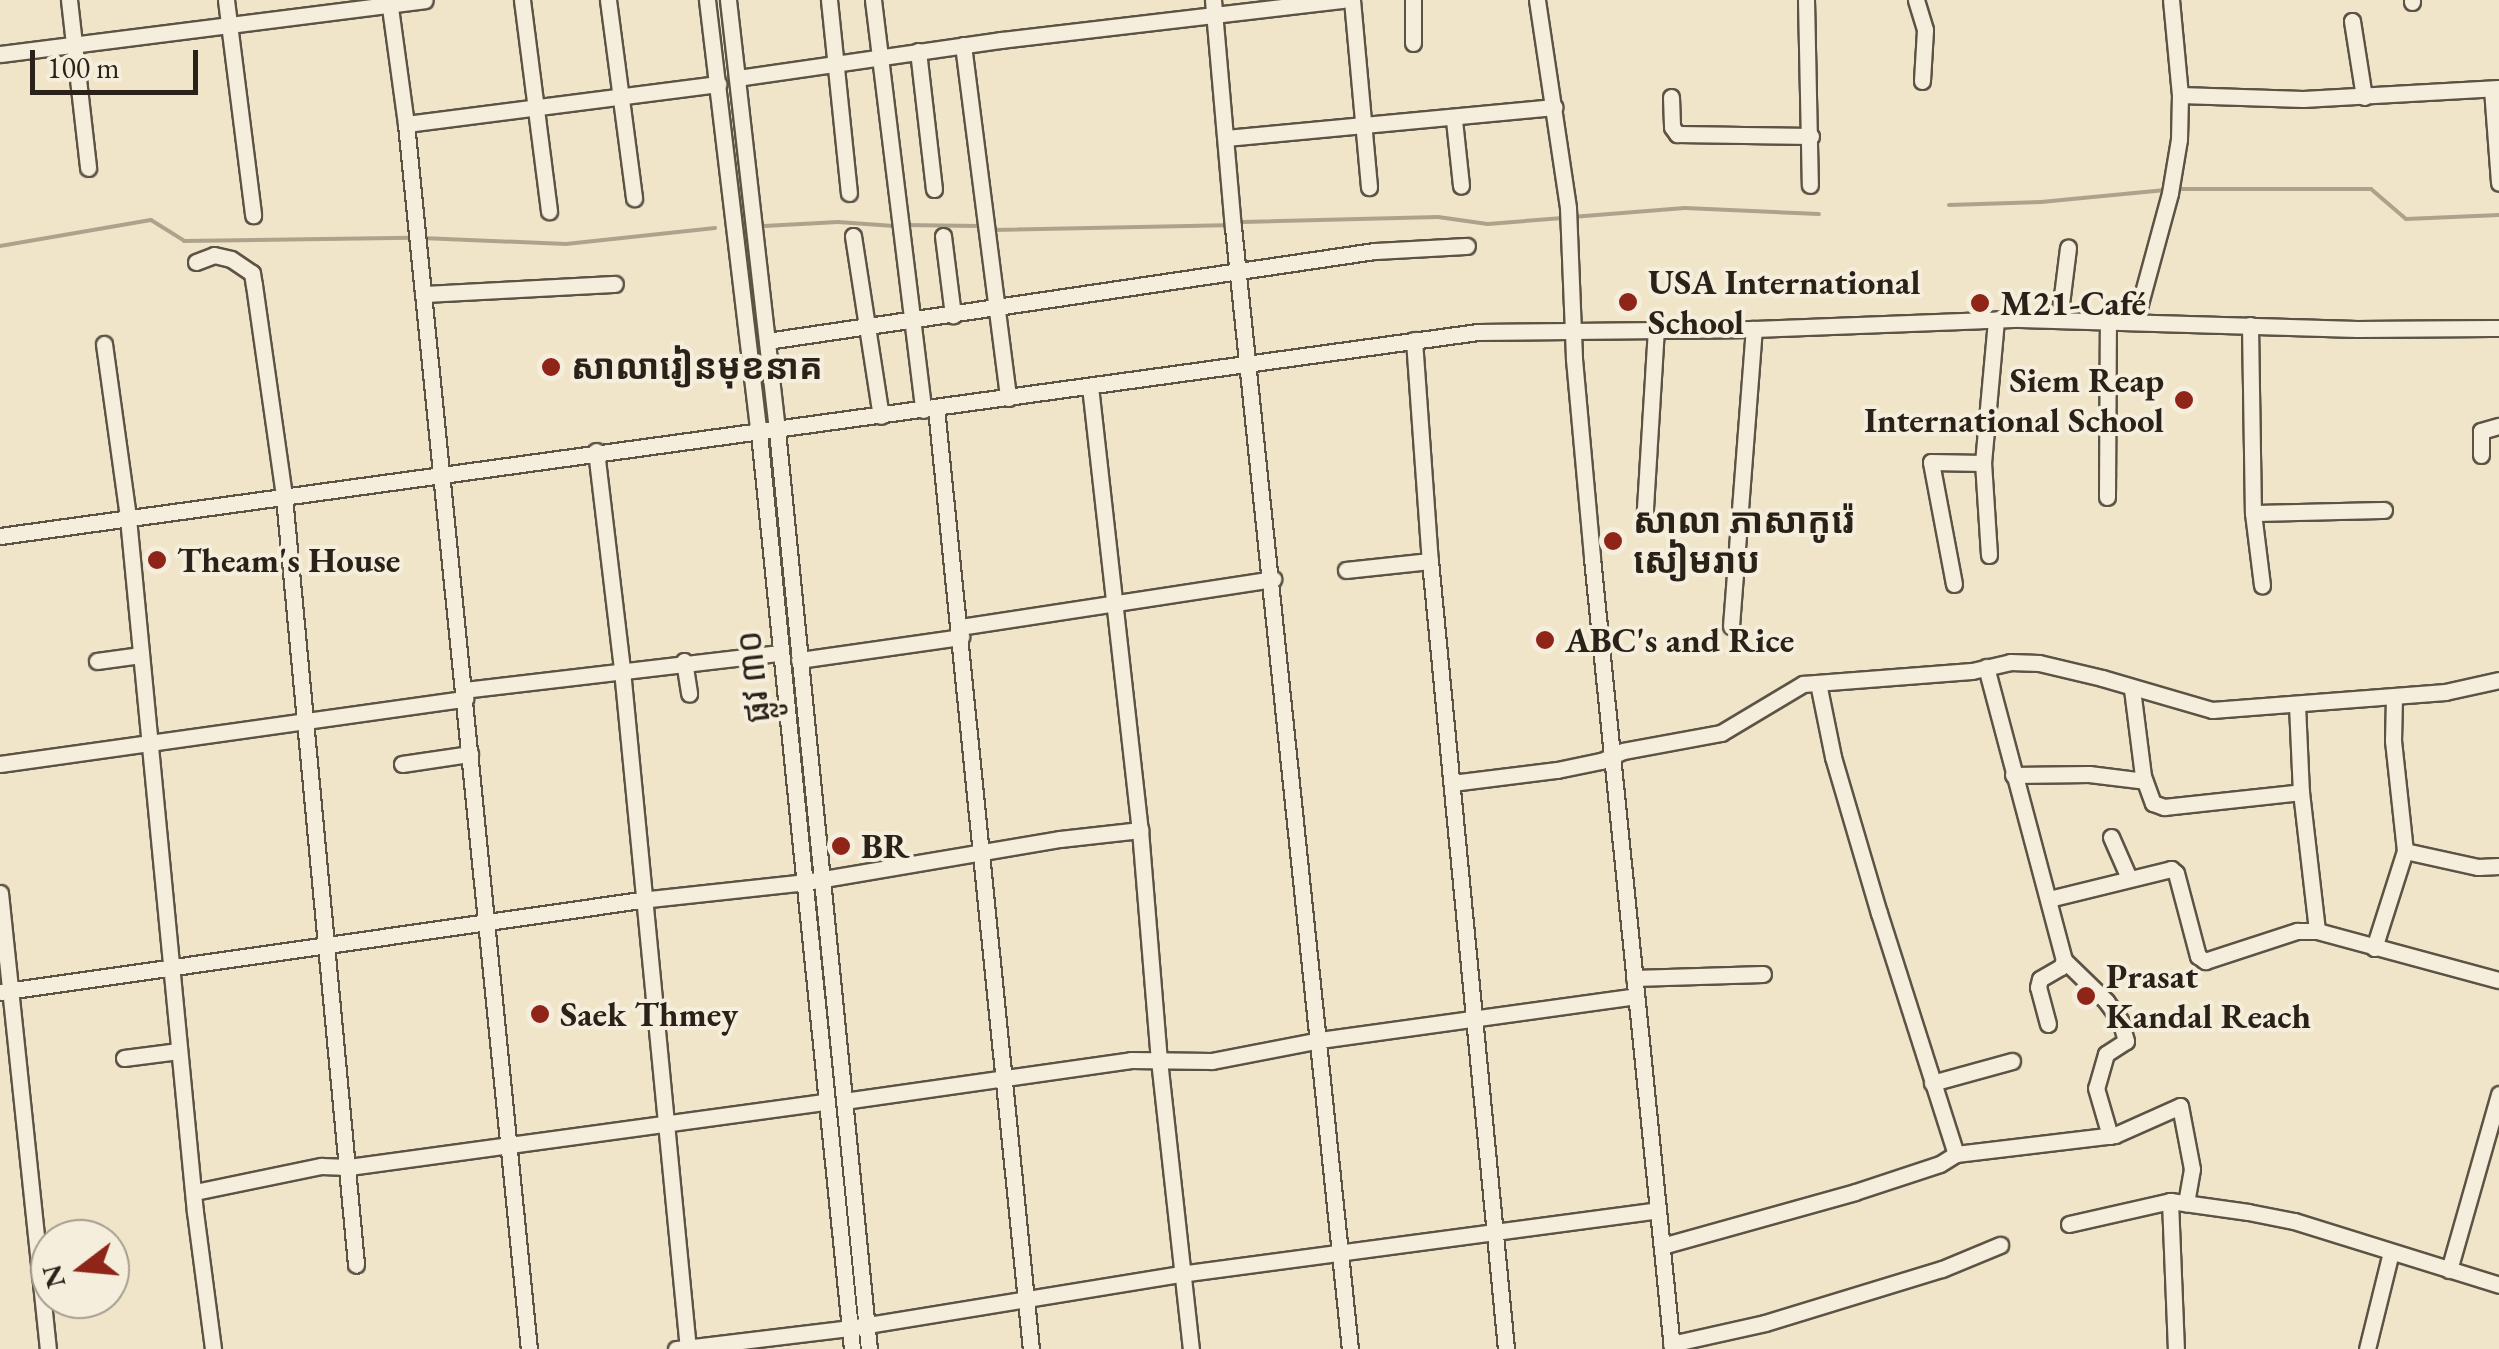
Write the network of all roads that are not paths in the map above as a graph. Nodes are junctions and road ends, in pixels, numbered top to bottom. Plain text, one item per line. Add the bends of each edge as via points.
1 (68, 0) edge
2 (226, 0) edge
3 (426, 0) edge
4 (522, 0) edge
5 (608, 0) edge
6 (707, 0) edge
7 (728, 0) edge
8 (829, 0) edge
9 (873, 0) edge
10 (1343, 0) edge
11 (1352, 0) edge
12 (1413, 0) edge
13 (1537, 0) edge
14 (1806, 0) edge
15 (1916, 0) edge
16 (2171, 0) edge
17 (390, 2) edge
18 (1214, 7) edge
19 (2352, 20) dead end
20 (228, 27) junction
21 (1414, 43) dead end
22 (74, 45) junction
23 (963, 45) junction
24 (918, 51) junction
25 (0, 54) edge
26 (882, 56) junction
27 (836, 64) junction
28 (737, 78) junction
29 (1922, 81) dead end
30 (718, 84) junction
31 (2495, 88) edge
32 (2180, 95) junction
33 (1671, 96) dead end
34 (2364, 96) junction
35 (621, 98) junction
36 (534, 108) junction
37 (1555, 108) junction
38 (1454, 120) junction
39 (406, 124) junction
40 (1363, 128) junction
41 (1811, 136) junction
42 (1226, 138) junction
43 (88, 168) dead end
44 (2499, 183) edge
45 (1810, 185) dead end
46 (1460, 186) dead end
47 (1369, 187) dead end
48 (934, 189) dead end
49 (849, 193) dead end
50 (634, 198) dead end
51 (549, 211) dead end
52 (253, 215) dead end
53 (853, 236) dead end
54 (943, 236) dead end
55 (1467, 246) dead end
56 (2068, 248) dead end
57 (196, 262) dead end
58 (1238, 272) junction
59 (615, 284) dead end
60 (423, 294) junction
61 (998, 308) junction
62 (953, 314) junction
63 (1996, 320) junction
64 (2058, 320) junction
65 (910, 322) junction
66 (2108, 322) junction
67 (2135, 322) junction
68 (2250, 325) junction
69 (867, 327) junction
70 (2499, 328) edge
71 (1754, 329) junction
72 (1575, 330) junction
73 (1656, 330) junction
74 (1414, 340) junction
75 (766, 341) junction
76 (104, 344) dead end
77 (1249, 364) junction
78 (1090, 386) junction
79 (1008, 398) junction
80 (930, 409) junction
81 (881, 416) junction
82 (2499, 426) edge
83 (777, 431) junction
84 (758, 433) junction
85 (596, 451) junction
86 (2480, 455) dead end
87 (1983, 463) junction
88 (441, 473) junction
89 (284, 497) junction
90 (2108, 497) dead end
91 (1645, 508) dead end
92 (2384, 510) dead end
93 (2253, 513) junction
94 (128, 518) junction
95 (0, 536) edge
96 (1989, 555) dead end
97 (1430, 561) junction
98 (1346, 570) dead end
99 (1273, 579) junction
100 (1954, 584) dead end
101 (2262, 585) dead end
102 (1116, 604) junction
103 (1732, 626) dead end
104 (961, 632) junction
105 (781, 653) junction
106 (141, 655) junction
107 (800, 660) junction
108 (97, 661) dead end
109 (684, 661) junction
110 (1986, 667) junction
111 (622, 670) junction
112 (2499, 680) edge
113 (1818, 683) junction
114 (2132, 689) junction
115 (689, 694) dead end
116 (464, 695) junction
117 (2394, 697) junction
118 (2297, 706) junction
119 (306, 721) junction
120 (147, 744) junction
121 (470, 754) junction
122 (1613, 754) junction
123 (0, 764) edge
124 (402, 764) dead end
125 (2014, 775) junction
126 (2144, 782) junction
127 (1452, 783) junction
128 (2301, 792) junction
129 (1140, 830) junction
130 (2112, 837) dead end
131 (2405, 850) junction
132 (983, 852) junction
133 (2499, 866) edge
134 (2128, 878) junction
135 (814, 881) junction
136 (0, 893) edge
137 (2050, 899) junction
138 (642, 900) junction
139 (487, 922) junction
140 (2317, 931) junction
141 (327, 944) junction
142 (2374, 948) junction
143 (2064, 960) junction
144 (170, 967) junction
145 (1763, 974) dead end
146 (1634, 978) junction
147 (2499, 980) edge
148 (5, 991) edge
149 (1636, 996) junction
150 (1476, 1019) junction
151 (2048, 1024) dead end
152 (1320, 1040) junction
153 (179, 1051) junction
154 (124, 1058) dead end
155 (1159, 1060) junction
156 (2012, 1061) dead end
157 (1004, 1078) junction
158 (1932, 1083) junction
159 (2499, 1094) edge
160 (844, 1101) junction
161 (826, 1102) junction
162 (663, 1125) junction
163 (2110, 1136) junction
164 (508, 1146) junction
165 (1956, 1154) junction
166 (349, 1167) junction
167 (195, 1192) junction
168 (2178, 1202) junction
169 (1658, 1210) junction
170 (2068, 1224) dead end
171 (1496, 1235) junction
172 (2000, 1244) dead end
173 (1662, 1246) junction
174 (2390, 1252) junction
175 (1342, 1254) junction
176 (356, 1265) dead end
177 (2449, 1270) junction
178 (1180, 1274) junction
179 (2499, 1286) edge
180 (1026, 1296) junction
181 (858, 1326) junction
182 (1672, 1347) edge
183 (684, 1348) edge
184 (48, 1349) edge
185 (213, 1349) edge
186 (529, 1349) edge
187 (852, 1349) edge
188 (869, 1349) edge
189 (1031, 1349) edge
190 (1191, 1349) edge
191 (1350, 1349) edge
192 (1506, 1349) edge
193 (2176, 1349) edge
194 (2368, 1349) edge

1 - 22 street
2 - 20 street
3 - 17 street
4 - 36 street
5 - 35 street
6 - 30 street, ផ្លូវ ៣០
7 - 28 street, ផ្លូវ ៣០
8 - 27 street
9 - 26 street
10 - 18 street
11 - 40 street
12 - 21 street
13 - 37 street
14 - 41 street
15 - 29 street via 1925,30
16 - 32 street
17 - 20 street
17 - 39 street
18 - 23 street
18 - 42 street
19 - 34 street
20 - 22 street
20 - 52 street
22 - 25 street
22 - 43 street
23 - 24 street
23 - 61 street
24 - 26 street
24 - 48 street
26 - 27 street
26 - 65 street
27 - 28 street
27 - 49 street
28 - 75 street, ផ្លូវ ៣០
30 - 35 street
30 - 84 street, ផ្លូវ ៣០
31 - 34 street
31 - 44 street
32 - 34 street
32 - 67 street via 2170,192
33 - 41 street via 1677,134
35 - 36 street
35 - 50 street
36 - 39 street
36 - 51 street
37 - 38 street
37 - 72 street
38 - 40 street
38 - 46 street
39 - 60 street
40 - 42 street
40 - 47 street
41 - 45 street
42 - 58 street
53 - 69 street
54 - 62 street
55 - 58 street via 1374,251
56 - 64 street
57 - 89 street via 214,255 252,273
58 - 61 street
58 - 77 street
59 - 60 street
60 - 88 street
61 - 62 street
61 - 79 street
62 - 65 street
63 - 64 street
63 - 71 street
63 - 87 street
64 - 66 street
65 - 69 street
65 - 80 street
66 - 67 street
66 - 90 street
67 - 68 street
68 - 70 street
68 - 93 street
69 - 75 street
69 - 81 street
71 - 73 street
71 - 103 street
72 - 73 street
72 - 74 street
72 - 122 street
73 - 91 street
74 - 77 street
74 - 97 street
75 - 83 street, ផ្លូវ ៣០
76 - 94 street
77 - 78 street
77 - 99 street
78 - 79 street
78 - 102 street
79 - 80 street
80 - 81 street
80 - 104 street
81 - 83 street
82 - 86 street via 2481,430
83 - 84 street
83 - 107 street, ផ្លូវ ៣០
84 - 85 street
84 - 105 street, ផ្លូវ ៣០
85 - 88 street
85 - 111 street
87 - 96 street
87 - 100 street via 1931,462
88 - 89 street
88 - 116 street
89 - 94 street
89 - 119 street
92 - 93 street
93 - 101 street
94 - 95 street
94 - 106 street
97 - 98 street
97 - 127 street
99 - 102 street
99 - 152 street
102 - 104 street
102 - 129 street
104 - 107 street
104 - 132 street
105 - 109 street
105 - 135 street, ផ្លូវ ៣០
106 - 108 street
106 - 120 street
107 - 135 street, ផ្លូវ ៣០
109 - 111 street
109 - 115 street
110 - 113 street
110 - 114 street via 2021,660
110 - 125 street
111 - 116 street
111 - 138 street
112 - 117 street
113 - 122 street via 1788,690 1721,733
113 - 158 street via 1834,758
114 - 118 street via 2212,710
114 - 126 street
116 - 119 street
116 - 121 street
117 - 118 street
117 - 131 street
118 - 128 street
119 - 120 street
119 - 141 street
120 - 123 street
120 - 144 street
121 - 124 street
121 - 139 street
122 - 127 street via 1557,770
122 - 146 street
125 - 126 street via 2089,774
125 - 137 street
126 - 128 street via 2153,803 2164,807
127 - 150 street
128 - 140 street
129 - 132 street
129 - 155 street
130 - 134 street
131 - 133 street
131 - 142 street
132 - 135 street
132 - 157 street
134 - 137 street
134 - 140 street via 2162,868 2176,873 2198,956 2205,961 2297,930
135 - 138 street
135 - 160 street, ផ្លូវ ៣០
135 - 161 street, ផ្លូវ ៣០
136 - 148 street
137 - 143 street
138 - 139 street
138 - 162 street
139 - 141 street
139 - 164 street
140 - 142 street
141 - 144 street
141 - 166 street
142 - 147 street
143 - 151 street via 2038,987
143 - 163 street via 2106,1001 2126,1041 2106,1054 2096,1088
144 - 148 street
144 - 153 street
145 - 146 street
146 - 149 street
148 - 184 street
149 - 150 street
149 - 169 street
150 - 152 street
150 - 171 street
152 - 155 street via 1212,1061
152 - 175 street
153 - 154 street
153 - 167 street
155 - 157 street
155 - 178 street
156 - 158 street
157 - 160 street
157 - 180 street
158 - 165 street
159 - 177 street
160 - 181 street, ផ្លូវ ៣០
161 - 162 street
161 - 181 street, ផ្លូវ ៣០
162 - 164 street
162 - 183 street
163 - 165 street
163 - 168 street via 2180,1106 2192,1169
164 - 166 street
164 - 186 street
165 - 173 street via 1855,1192
166 - 167 street via 321,1166
166 - 176 street
167 - 185 street
168 - 170 street
168 - 174 street via 2294,1221
168 - 193 street
169 - 171 street
169 - 173 street
171 - 175 street
171 - 192 street
172 - 182 street via 1942,1269
173 - 182 street
174 - 177 street
174 - 194 street
175 - 178 street
175 - 191 street
177 - 179 street
178 - 180 street
178 - 190 street
180 - 181 street
180 - 189 street
181 - 183 street
181 - 187 street, ផ្លូវ ៣០
181 - 188 street, ផ្លូវ ៣០

